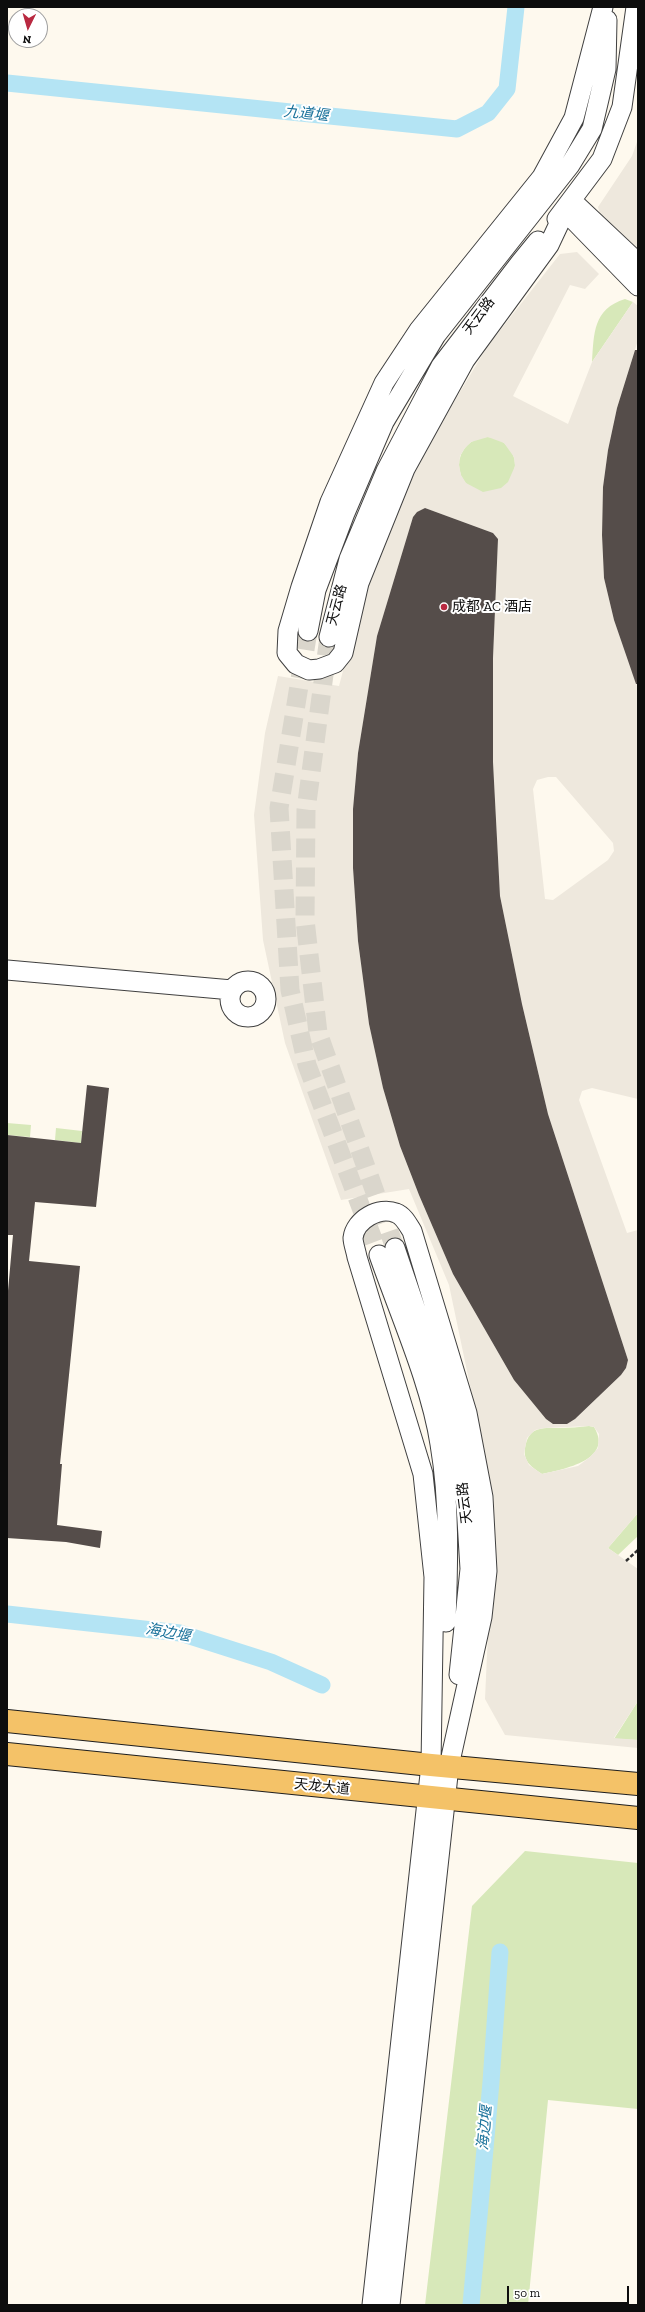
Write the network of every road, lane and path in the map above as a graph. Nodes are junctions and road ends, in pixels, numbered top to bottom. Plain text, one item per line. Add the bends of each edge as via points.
1 (603, 7) edge
2 (607, 7) edge
3 (636, 7) edge
4 (569, 206) junction
5 (638, 263) edge
6 (638, 286) edge
7 (308, 631) tunnel mouth
8 (329, 637) tunnel mouth
9 (7, 970) edge
10 (7, 982) edge
11 (387, 1251) tunnel mouth
12 (638, 1550) edge
13 (626, 1561) dead end
14 (7, 1721) edge
15 (7, 1754) edge
16 (440, 1765) junction
17 (634, 1780) edge
18 (436, 1798) junction
19 (638, 1818) edge
20 (372, 2305) edge
21 (390, 2305) edge

1 - 4 street via 574,118 542,177 419,330 378,396 330,502 300,587 288,631 287,653 296,664 309,670 319,669 335,663 343,653 359,583 405,469 465,360 549,245
2 - 7 street, 天云路 via 606,69 592,129 570,165 436,335 384,422 345,513 316,590
3 - 4 street, 天云路 via 622,107 602,159
4 - 5 street
4 - 6 street
4 - 8 street, 天云路 via 520,263 442,366 386,470 349,559
9 - 10 street via 231,996
11 - 16 street, 天云路 via 450,1410 466,1504 470,1569
12 - 13 path
14 - 16 main road
15 - 18 main road, 天龙大道
16 - 16 street via 482,1617 487,1571 483,1497 467,1412 412,1231 404,1218 396,1212 376,1212 360,1222 353,1238 423,1474 434,1577
16 - 17 main road
16 - 18 street
18 - 19 main road, 天龙大道
18 - 20 street
18 - 21 street

